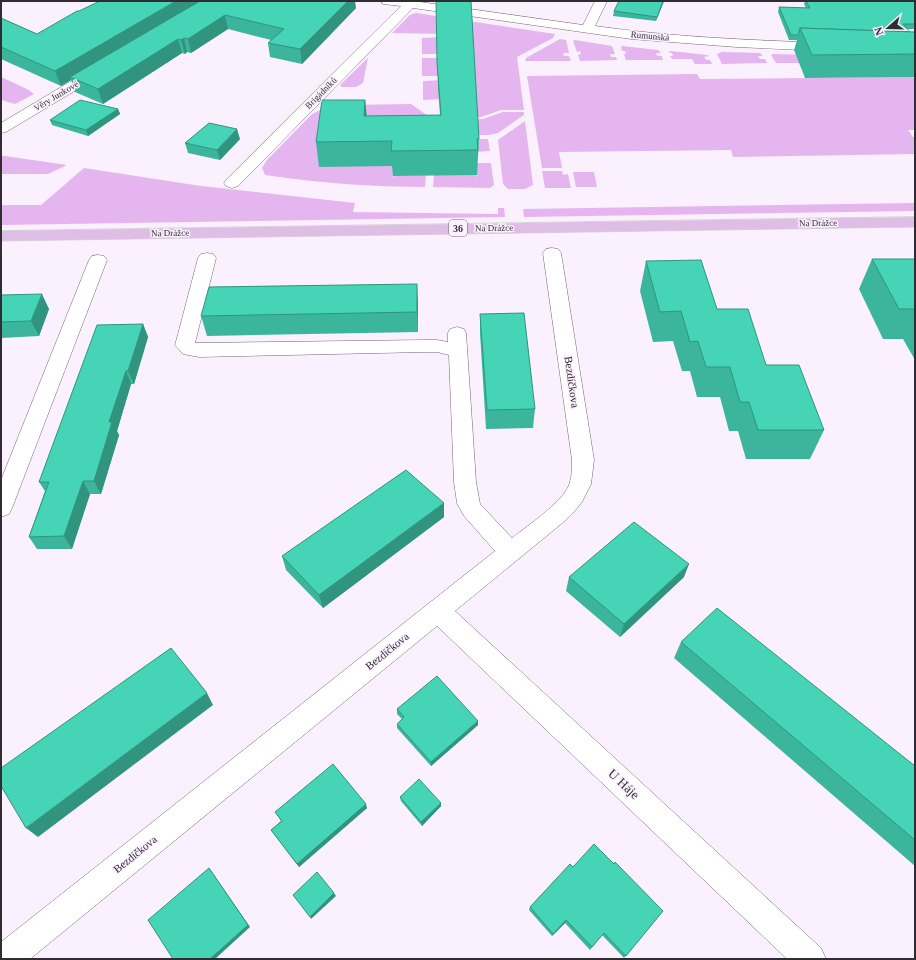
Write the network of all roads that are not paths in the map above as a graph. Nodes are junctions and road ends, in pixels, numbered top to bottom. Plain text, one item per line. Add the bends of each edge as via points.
1 (387, 1) edge
2 (601, 1) edge
3 (410, 4) junction
4 (587, 29) junction
5 (838, 47) edge
6 (108, 64) edge
7 (1, 129) edge
8 (232, 183) dead end
9 (915, 222) edge
10 (1, 236) edge
11 (552, 253) dead end
12 (208, 258) dead end
13 (98, 260) dead end
14 (1, 508) edge
15 (510, 552) junction
16 (437, 610) junction
17 (5, 959) edge
18 (810, 959) edge

1 - 3 street, Rumunská
2 - 4 street
3 - 4 street, Rumunská
3 - 8 street, Brigádníků
4 - 5 street, Rumunská via 737,43
6 - 7 street, Věry Junkové
9 - 10 main road, Na Drážce / 36
11 - 15 street, Bezdíčkova via 583,460 583,479 578,490 558,514
12 - 15 street via 186,338 185,345 190,349 430,346 457,342 464,482 468,503
13 - 14 street
15 - 16 street, Bezdíčkova
16 - 17 street, Bezdíčkova
16 - 18 street, U Háje

